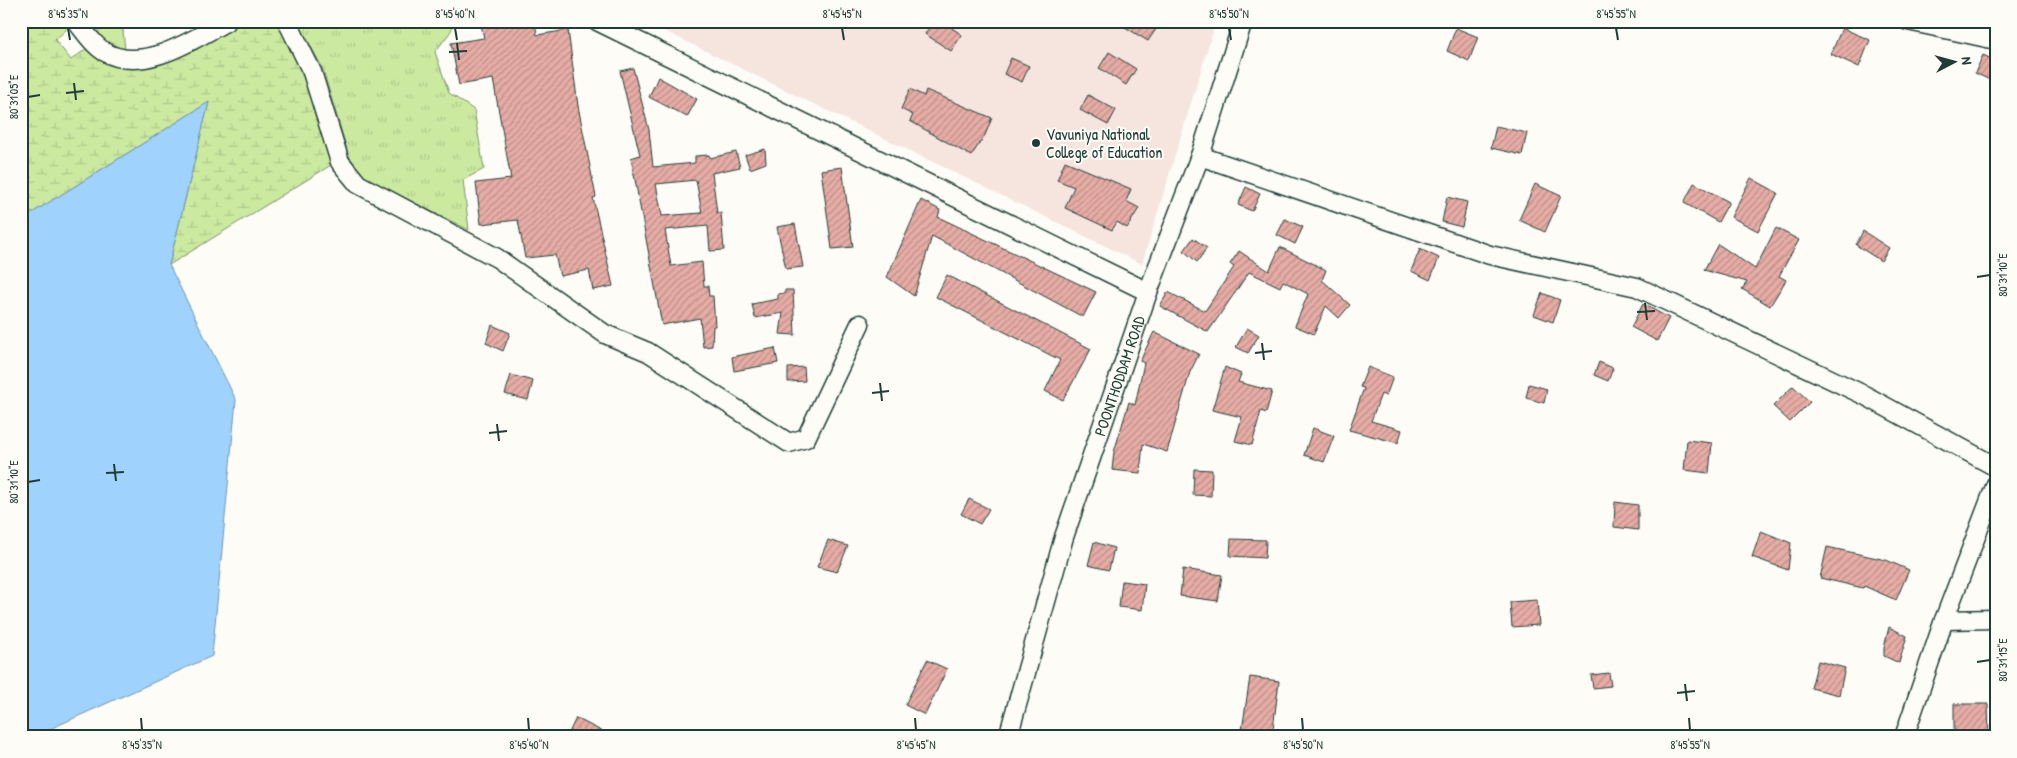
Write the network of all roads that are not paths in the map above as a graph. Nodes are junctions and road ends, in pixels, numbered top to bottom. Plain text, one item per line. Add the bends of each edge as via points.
1 (76, 21) edge
2 (227, 21) edge
3 (287, 21) edge
4 (597, 21) edge
5 (1243, 21) edge
6 (1908, 21) edge
7 (1996, 40) edge
8 (1200, 156) junction
9 (1148, 292) junction
10 (860, 324) dead end
11 (1996, 467) edge
12 (1996, 484) edge
13 (1996, 619) edge
14 (1944, 620) junction
15 (1008, 737) edge
16 (1904, 737) edge

1 - 2 street via 104,52 126,60 169,52
3 - 10 street via 312,72 340,162 358,184 497,258 605,334 648,352 789,443 806,438
4 - 9 street
5 - 8 street, POONTHODDAM ROAD
6 - 7 street
8 - 9 street, POONTHODDAM ROAD
8 - 11 street via 1490,255 1638,287 1866,396
9 - 15 street, POONTHODDAM ROAD via 1064,537
12 - 14 street
13 - 14 street
14 - 16 street

